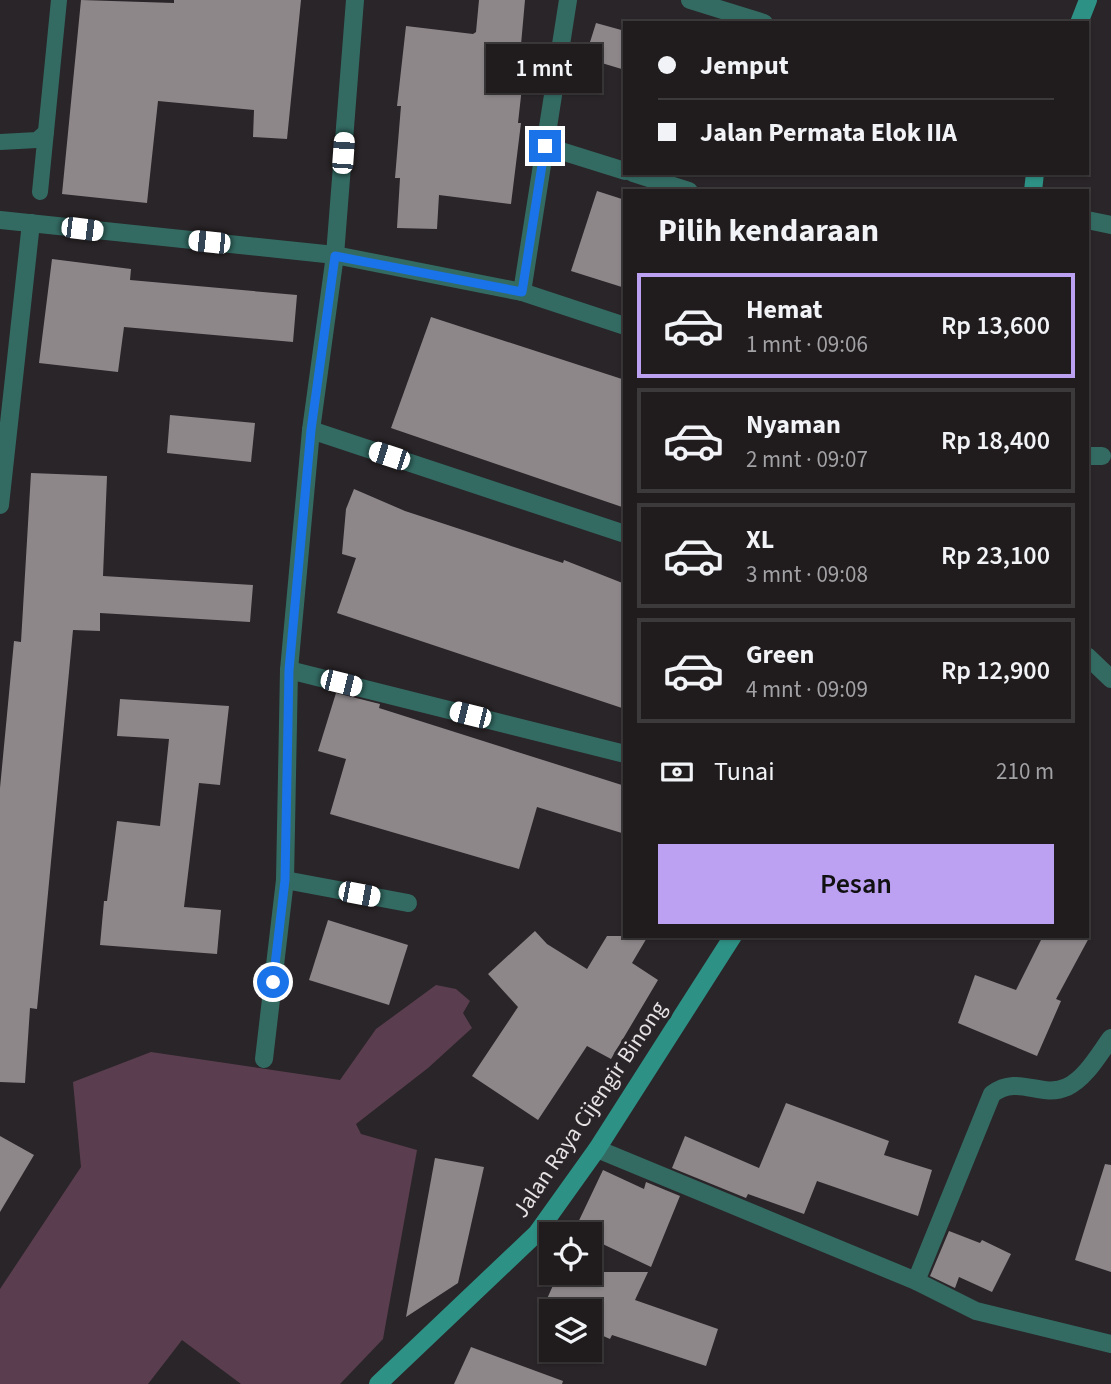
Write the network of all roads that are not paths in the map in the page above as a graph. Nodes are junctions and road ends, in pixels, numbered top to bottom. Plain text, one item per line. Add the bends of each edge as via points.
1 (59, 0) edge
2 (355, 0) edge
3 (568, 0) edge
4 (690, 0) edge
5 (1088, 0) edge
6 (758, 21) edge
7 (1080, 21) edge
8 (46, 132) junction
9 (0, 142) edge
10 (545, 146) junction
11 (623, 170) edge
12 (639, 175) edge
13 (683, 189) edge
14 (40, 192) dead end
15 (0, 220) edge
16 (1089, 220) edge
17 (31, 223) junction
18 (1111, 225) edge
19 (335, 256) junction
20 (522, 292) junction
21 (623, 325) edge
22 (311, 430) junction
23 (0, 505) edge
24 (623, 533) edge
25 (1089, 658) edge
26 (289, 670) junction
27 (1111, 679) edge
28 (623, 754) edge
29 (285, 880) junction
30 (408, 903) dead end
31 (732, 938) edge
32 (1111, 1038) edge
33 (264, 1059) dead end
34 (597, 1149) junction
35 (916, 1281) junction
36 (1111, 1345) edge
37 (378, 1384) edge

1 - 8 lane
2 - 19 street
3 - 10 street
4 - 6 street
5 - 7 street
8 - 9 lane via 37,140
8 - 14 lane
10 - 11 street
10 - 20 street
12 - 13 street
15 - 17 street
16 - 18 street
17 - 19 street
17 - 23 street
19 - 20 street
19 - 22 street
20 - 21 street
22 - 24 street
22 - 26 street
25 - 27 street
26 - 28 street
26 - 29 street
29 - 30 street
29 - 33 street
31 - 34 street, Jalan Raya Cijengir Binong
32 - 35 street via 1081,1078 1066,1088 1016,1084 992,1094
34 - 35 street
34 - 37 street, Jalan Raya Cijengir Binong via 537,1233
35 - 36 street via 976,1311

